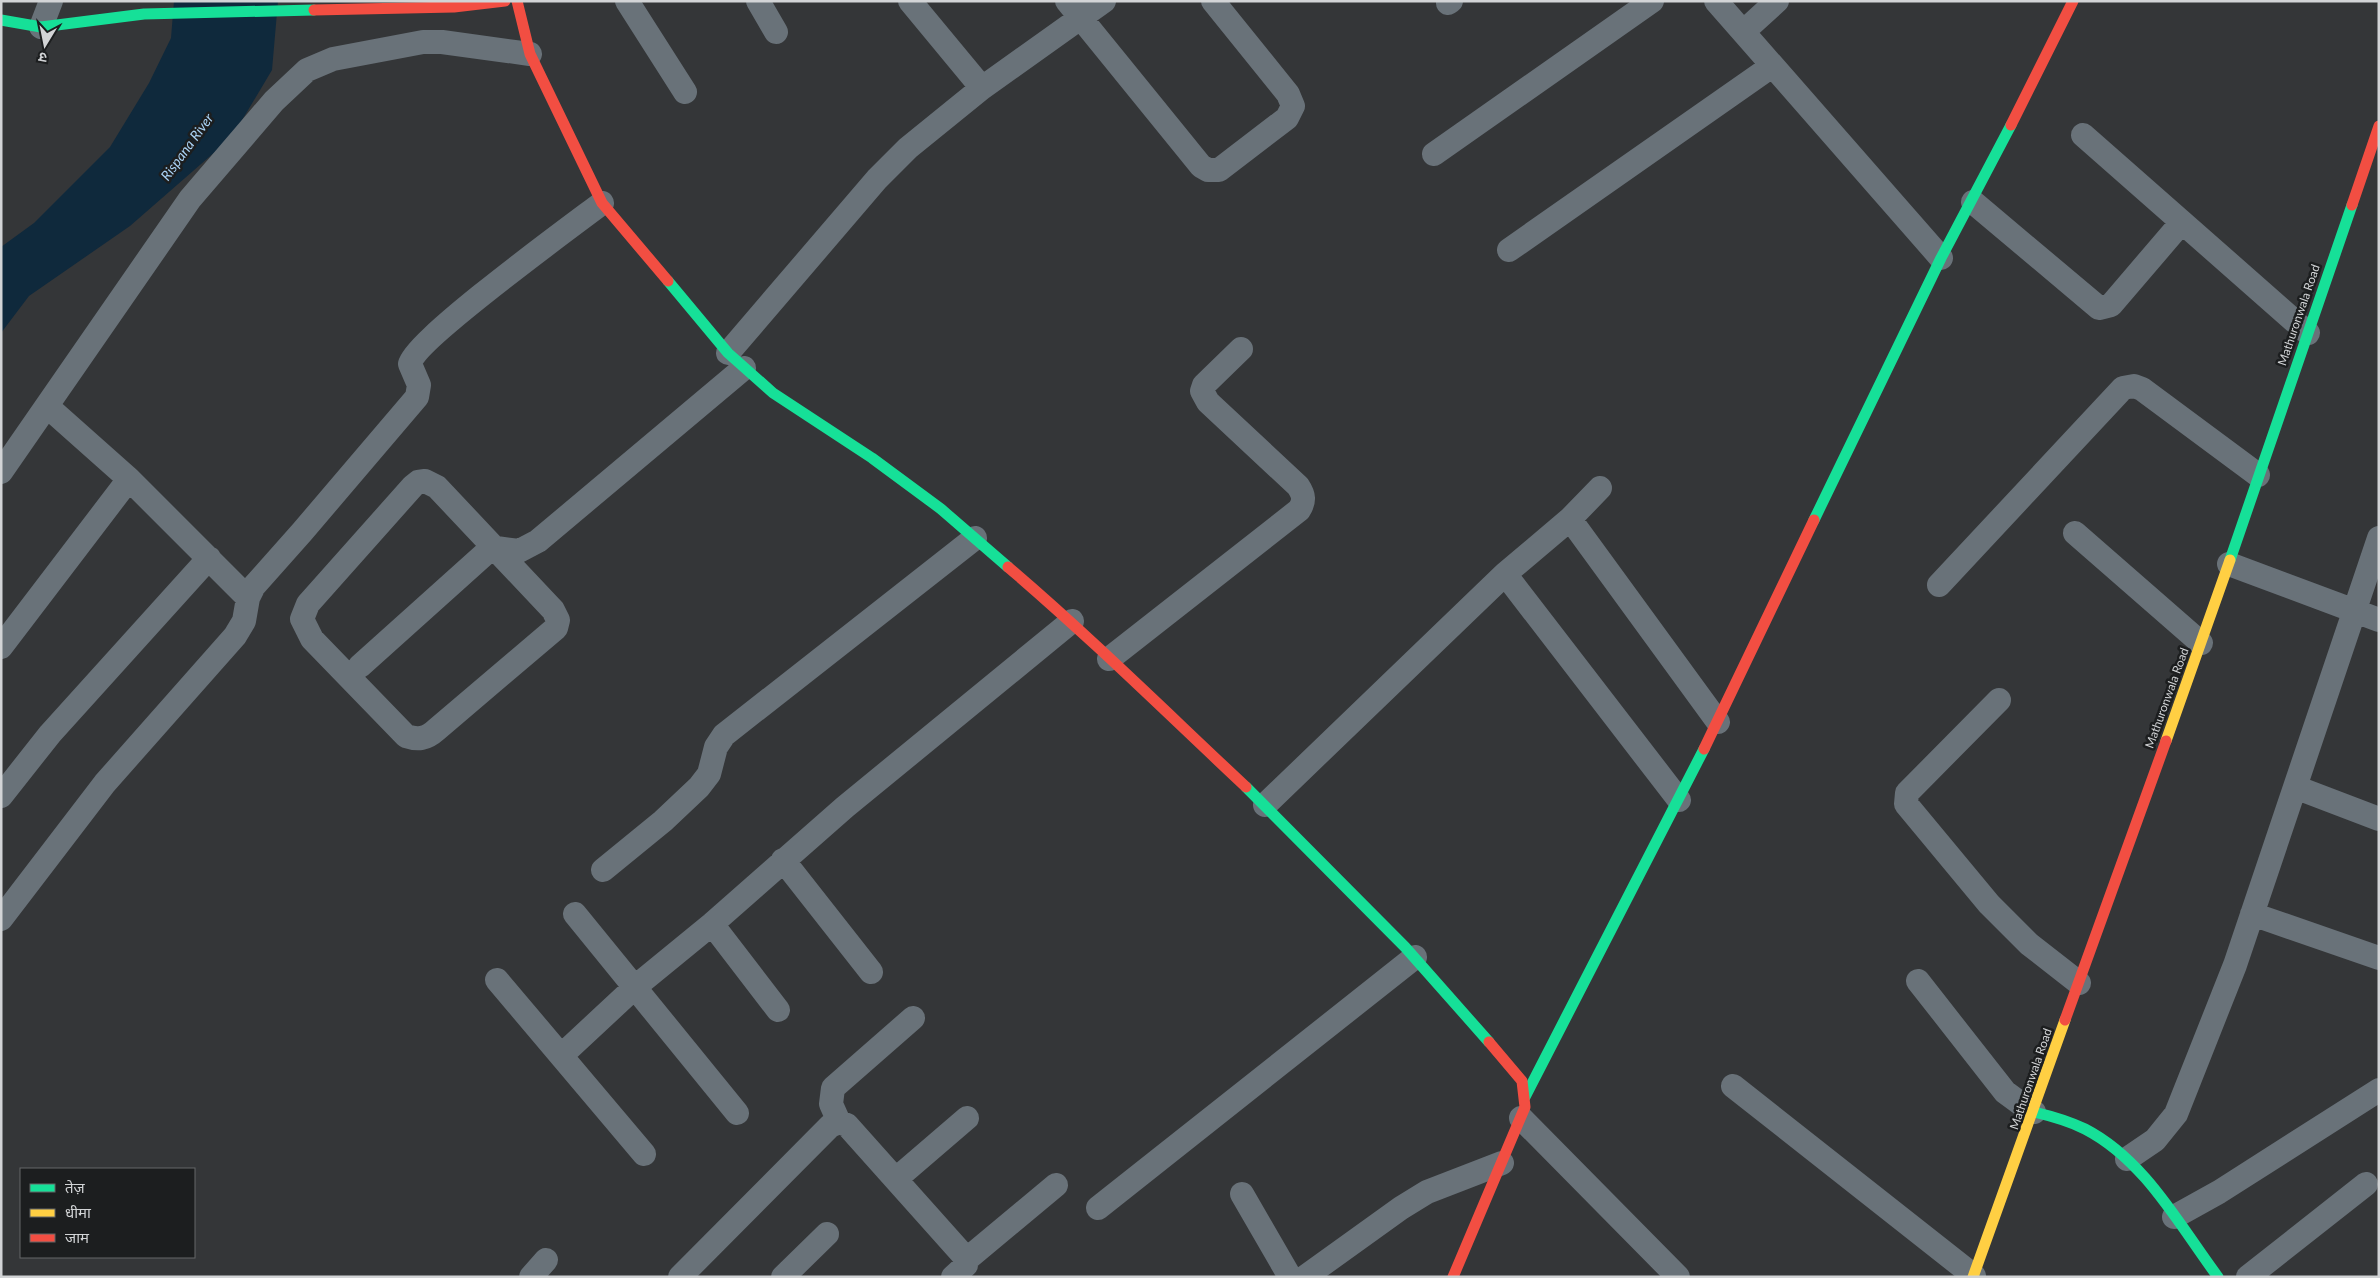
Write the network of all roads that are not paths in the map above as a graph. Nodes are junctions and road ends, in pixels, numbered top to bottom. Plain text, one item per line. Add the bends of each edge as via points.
1 (51, 1) edge
2 (505, 1) edge
3 (516, 1) edge
4 (627, 1) edge
5 (758, 1) edge
6 (910, 1) edge
7 (1104, 1) edge
8 (1213, 1) edge
9 (1652, 1) edge
10 (1716, 1) edge
11 (1777, 1) edge
12 (2074, 1) edge
13 (1074, 10) edge
14 (1, 20) edge
15 (41, 27) junction
16 (776, 32) dead end
17 (1743, 32) junction
18 (530, 54) junction
19 (1772, 66) junction
20 (982, 88) junction
21 (685, 92) dead end
22 (2379, 126) edge
23 (2083, 135) dead end
24 (1434, 154) dead end
25 (1973, 202) junction
26 (602, 203) junction
27 (2182, 222) junction
28 (1509, 250) dead end
29 (1941, 258) junction
30 (2308, 332) junction
31 (1240, 350) dead end
32 (736, 361) junction
33 (48, 407) junction
34 (1, 472) edge
35 (2258, 475) junction
36 (129, 479) junction
37 (1600, 488) dead end
38 (1570, 519) junction
39 (2075, 532) dead end
40 (975, 538) junction
41 (2379, 538) edge
42 (496, 548) junction
43 (209, 558) junction
44 (2229, 564) junction
45 (1505, 574) junction
46 (1940, 585) dead end
47 (248, 598) junction
48 (2353, 610) junction
49 (2379, 620) edge
50 (1072, 621) junction
51 (2201, 643) junction
52 (1, 647) edge
53 (1108, 659) junction
54 (360, 666) dead end
55 (1999, 700) dead end
56 (1718, 722) junction
57 (2295, 787) junction
58 (1, 796) edge
59 (1679, 800) junction
60 (1265, 805) junction
61 (2379, 819) edge
62 (783, 860) junction
63 (602, 870) dead end
64 (575, 914) dead end
65 (2252, 914) junction
66 (1, 919) edge
67 (712, 924) junction
68 (1415, 958) junction
69 (2379, 958) edge
70 (871, 972) dead end
71 (497, 980) dead end
72 (1918, 981) dead end
73 (2079, 983) junction
74 (635, 987) junction
75 (778, 1010) dead end
76 (913, 1018) dead end
77 (562, 1055) junction
78 (1733, 1086) dead end
79 (2379, 1090) edge
80 (1523, 1108) junction
81 (2034, 1112) junction
82 (738, 1113) dead end
83 (966, 1118) dead end
84 (839, 1122) junction
85 (644, 1154) dead end
86 (2127, 1159) junction
87 (1502, 1162) junction
88 (896, 1179) junction
89 (2366, 1184) dead end
90 (1056, 1185) dead end
91 (1242, 1194) dead end
92 (1098, 1208) dead end
93 (2174, 1217) junction
94 (827, 1234) dead end
95 (959, 1268) edge
96 (680, 1277) edge
97 (783, 1277) edge
98 (1290, 1277) edge
99 (1305, 1277) edge
100 (1453, 1277) edge
101 (1678, 1277) edge
102 (1974, 1277) edge
103 (2218, 1277) edge
104 (2248, 1277) edge

1 - 15 street
2 - 15 street via 454,7 157,14
3 - 18 street
4 - 21 street
5 - 16 street
6 - 20 street
7 - 13 street
8 - 13 street via 1288,94 1293,106 1287,118 1214,171 1201,166
9 - 24 street
10 - 17 street
11 - 17 street
12 - 25 street
13 - 20 street
14 - 15 street
17 - 19 street
18 - 26 street
18 - 33 street via 423,42 333,59 307,70 274,101 190,199 133,278
19 - 28 street
19 - 29 street
20 - 32 street via 908,148 877,178
22 - 30 street, Mathuronwala Road
23 - 27 street
25 - 27 street via 2099,308 2111,305
25 - 29 street
26 - 32 street
26 - 47 street via 468,306 415,353 410,364 419,385 417,397 254,586
27 - 30 street
29 - 56 street
30 - 35 street, Mathuronwala Road
31 - 53 street via 1204,385 1204,394 1208,402 1298,486 1304,497 1303,505
32 - 40 street via 786,402 872,458
32 - 42 street via 538,542 519,551
33 - 34 street
33 - 36 street
35 - 44 street, Mathuronwala Road
35 - 46 street via 2142,390 2129,386 2123,388
36 - 43 street
36 - 52 street
37 - 38 street
38 - 45 street
38 - 56 street
39 - 51 street
40 - 50 street
40 - 63 street via 724,736 713,754 709,774 699,787
41 - 48 street
42 - 42 street via 437,488 430,483 418,482 305,610 302,619 312,639 406,736 415,739 430,736 558,625 553,610
42 - 54 street via 486,552
43 - 47 street
43 - 58 street via 50,734
44 - 48 street
44 - 51 street, Mathuronwala Road
45 - 59 street
45 - 60 street
47 - 66 street via 244,621 235,636 105,783
48 - 49 street
48 - 57 street
50 - 53 street
50 - 62 street
51 - 73 street, Mathuronwala Road
53 - 60 street
55 - 73 street via 1907,793 1906,804 1989,904 2029,944
56 - 59 street
57 - 61 street
57 - 65 street
59 - 80 street
60 - 68 street
62 - 67 street
62 - 70 street
64 - 74 street
65 - 69 street
65 - 86 street via 2176,1114 2155,1140
67 - 74 street
67 - 75 street
68 - 80 street via 1517,1073
68 - 92 street
71 - 77 street
72 - 81 street via 2005,1092
73 - 81 street, Mathuronwala Road
74 - 77 street
74 - 82 street
76 - 84 street via 833,1088 831,1104
77 - 85 street
78 - 102 street
79 - 93 street
80 - 87 street
80 - 101 street
81 - 86 street via 2093,1133
81 - 102 street, Mathuronwala Road
83 - 88 street
84 - 88 street via 847,1125
84 - 96 street via 830,1126
86 - 93 street
87 - 99 street via 1443,1185 1407,1204
87 - 100 street
88 - 95 street
89 - 104 street
90 - 95 street
91 - 98 street
93 - 103 street
94 - 97 street

